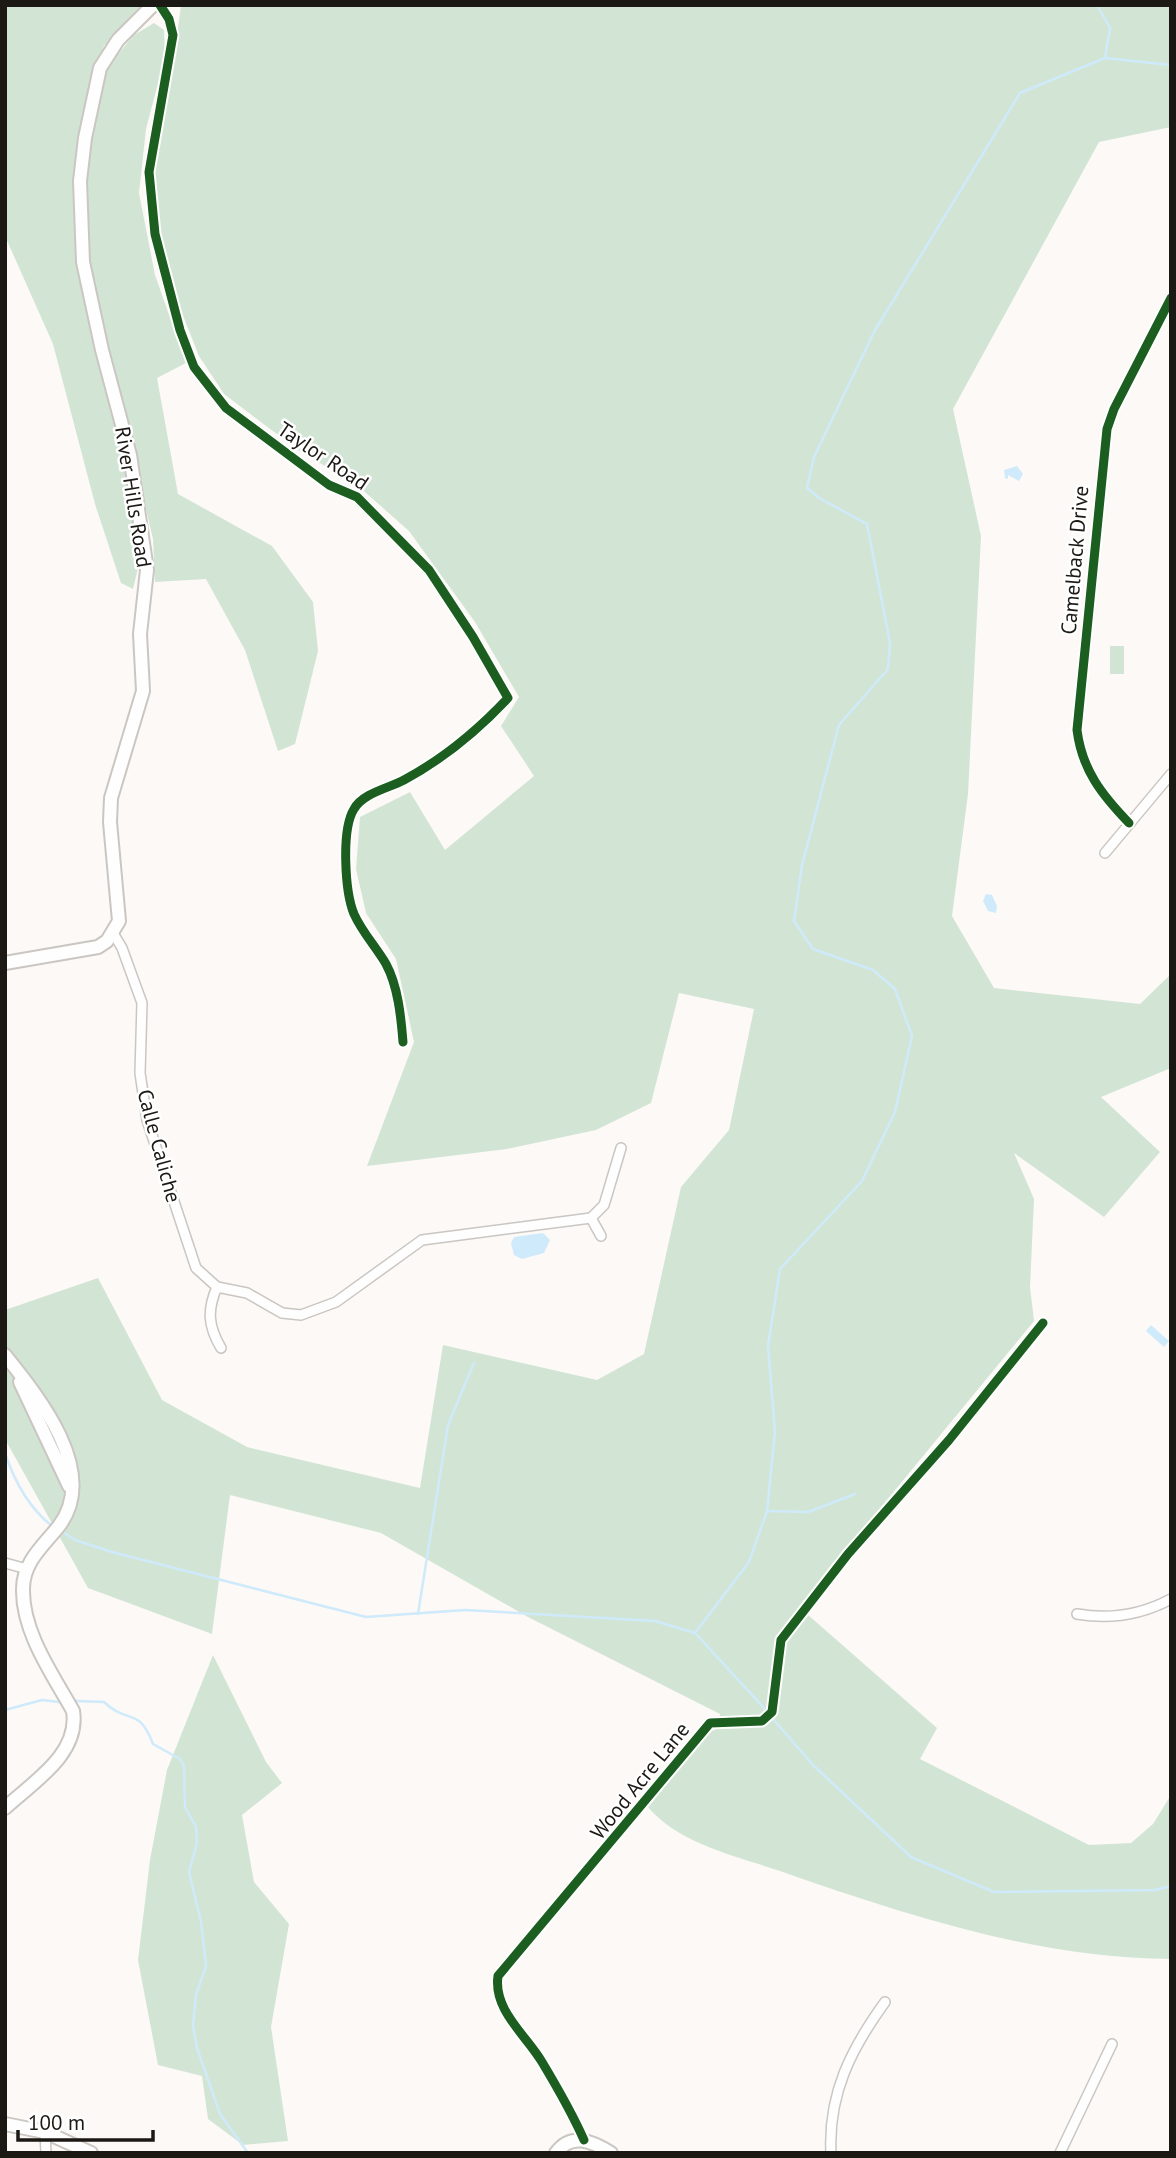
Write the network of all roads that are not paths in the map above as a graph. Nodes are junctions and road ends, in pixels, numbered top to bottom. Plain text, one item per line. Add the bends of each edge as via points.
1 (153, 5) edge
2 (160, 5) edge
3 (1171, 298) edge
4 (1171, 775) edge
5 (1129, 823) junction
6 (1105, 853) dead end
7 (113, 933) junction
8 (5, 963) edge
9 (403, 1042) dead end
10 (621, 1148) dead end
11 (590, 1218) junction
12 (601, 1236) dead end
13 (217, 1287) junction
14 (1043, 1323) dead end
15 (221, 1348) dead end
16 (8, 1359) edge
17 (5, 1563) edge
18 (27, 1569) junction
19 (1171, 1599) edge
20 (1077, 1614) dead end
21 (5, 1808) edge
22 (885, 2002) dead end
23 (1112, 2044) dead end
24 (5, 2124) edge
25 (45, 2132) junction
26 (584, 2140) junction
27 (46, 2153) edge
28 (91, 2153) edge
29 (556, 2153) edge
30 (611, 2153) edge
31 (831, 2153) edge
32 (1060, 2153) edge

1 - 7 street, River Hills Road via 118,40 100,68 80,181 83,262 130,455 147,552 140,634 143,691 111,798 120,912
2 - 9 street, Taylor Road via 173,35 149,172 155,234 194,368 226,408 329,485 356,497 429,570 508,698 478,730 354,808 348,831 347,878 354,914 388,967
3 - 5 street, Camelback Drive via 1114,409 1103,448 1077,730 1095,784
4 - 5 street
5 - 6 street
7 - 8 street via 107,942 88,950
7 - 13 street, Calle Caliche via 142,1003 140,1073 147,1120 196,1268
10 - 11 street via 604,1205
11 - 12 street
11 - 13 street via 422,1240 336,1302 301,1315 272,1309 247,1293
13 - 15 street via 209,1321
14 - 26 street, Wood Acre Lane via 781,1640 772,1712 762,1721 710,1723 498,1976 496,1990 510,2019 540,2058
16 - 18 street via 71,1492 61,1522
17 - 18 street
18 - 21 street via 23,1591 30,1629 73,1711 73,1734 63,1753
19 - 20 street via 1132,1614
22 - 31 street via 863,2033 838,2084
23 - 32 street
24 - 25 street
25 - 27 street
25 - 28 street
26 - 29 street via 562,2144
26 - 30 street

